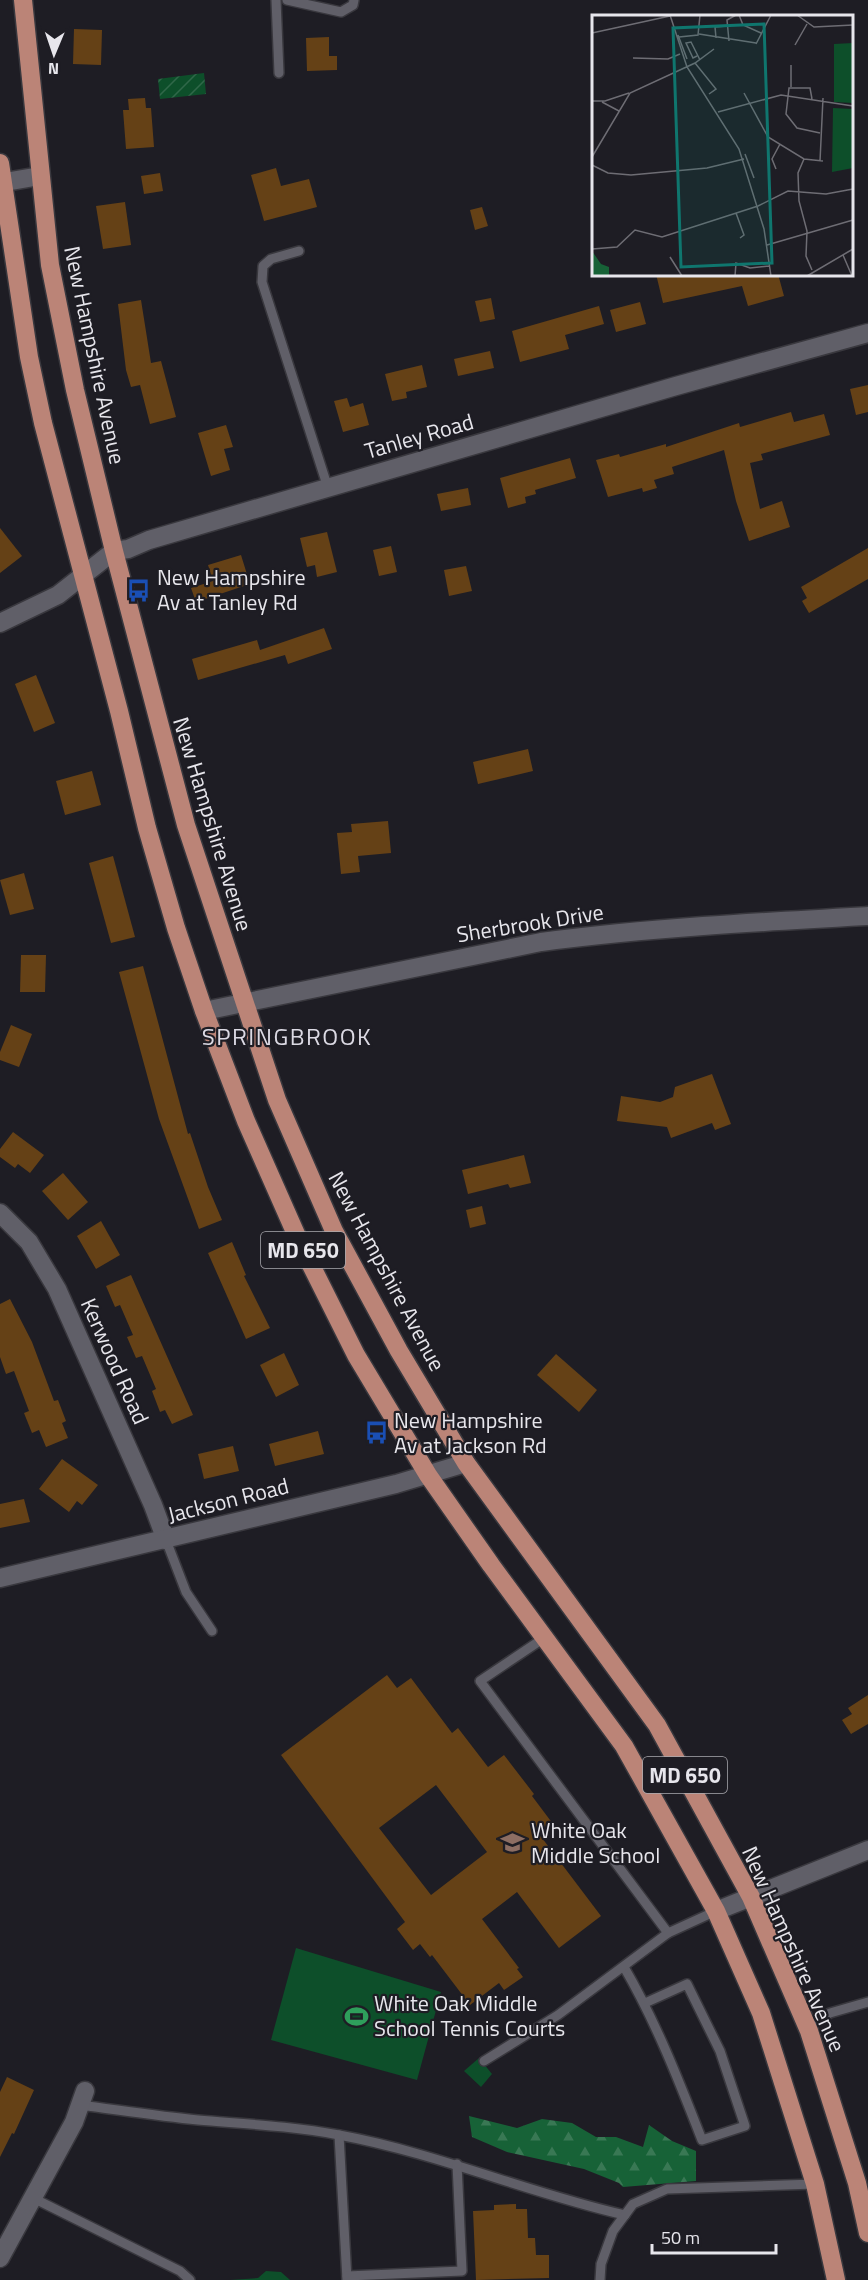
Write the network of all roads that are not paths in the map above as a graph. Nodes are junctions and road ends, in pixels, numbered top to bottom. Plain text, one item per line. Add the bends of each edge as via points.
1 (23, 0) edge
2 (276, 0) edge
3 (287, 0) edge
4 (354, 0) edge
5 (279, 73) dead end
6 (0, 163) edge
7 (40, 176) junction
8 (1, 183) edge
9 (299, 250) dead end
10 (868, 333) edge
11 (328, 488) junction
12 (114, 551) junction
13 (82, 575) junction
14 (0, 623) edge
15 (868, 916) edge
16 (244, 1003) junction
17 (204, 1011) junction
18 (0, 1213) edge
19 (466, 1463) junction
20 (428, 1475) junction
21 (166, 1540) junction
22 (0, 1578) edge
23 (212, 1631) dead end
24 (544, 1638) junction
25 (868, 1850) edge
26 (751, 1897) junction
27 (716, 1911) junction
28 (668, 1933) junction
29 (624, 1967) junction
30 (868, 2002) edge
31 (645, 2003) junction
32 (807, 2026) junction
33 (484, 2061) dead end
34 (82, 2098) joint
35 (339, 2135) junction
36 (457, 2164) junction
37 (815, 2184) junction
38 (33, 2198) junction
39 (625, 2215) junction
40 (868, 2230) edge
41 (0, 2258) edge
42 (347, 2278) edge
43 (190, 2280) edge
44 (600, 2280) edge
45 (836, 2280) edge

1 - 7 main road, New Hampshire Avenue / MD 650
2 - 5 lane
3 - 4 lane via 341,12 353,6
6 - 8 main road, MD 650
7 - 8 street
7 - 12 main road, New Hampshire Avenue / MD 650 via 62,330
8 - 13 main road, MD 650 via 29,357
9 - 11 lane via 271,259 263,266 262,282
10 - 11 street, Tanley Road
11 - 12 street, Tanley Road
12 - 13 street, Tanley Road
12 - 16 main road, New Hampshire Avenue / MD 650 via 186,825
13 - 14 street, Tanley Road via 58,595
13 - 17 main road, MD 650 via 147,828
15 - 16 street, Sherbrook Drive via 714,925 541,942
16 - 17 street, Sherbrook Drive
16 - 19 main road, New Hampshire Avenue / MD 650 via 277,1100 334,1231
17 - 20 main road, MD 650 via 246,1121 299,1241 356,1355
18 - 21 street, Kerwood Road via 29,1242 57,1289
19 - 20 street, Jackson Road
19 - 26 main road, New Hampshire Avenue / MD 650 via 657,1725
20 - 21 street, Jackson Road
20 - 24 main road, MD 650
21 - 22 street, Jackson Road
21 - 23 lane via 186,1592
24 - 27 main road, MD 650 via 624,1746
24 - 28 lane via 480,1681
25 - 26 street
26 - 27 street
26 - 32 main road, New Hampshire Avenue / MD 650
27 - 28 lane
27 - 37 main road, MD 650 via 761,2013
28 - 29 lane
29 - 31 lane
29 - 33 lane via 558,2015
30 - 32 lane via 830,2013
31 - 31 lane via 702,2140 745,2126 720,2051 687,1984
32 - 40 main road, New Hampshire Avenue / MD 650
34 - 35 lane via 128,2113
34 - 38 street via 74,2122
35 - 36 lane
35 - 42 lane
36 - 39 lane
36 - 42 lane via 462,2271
37 - 39 lane via 667,2190 633,2204
37 - 45 main road, MD 650
38 - 41 street
38 - 43 lane via 180,2271
39 - 44 lane via 613,2231 601,2264

